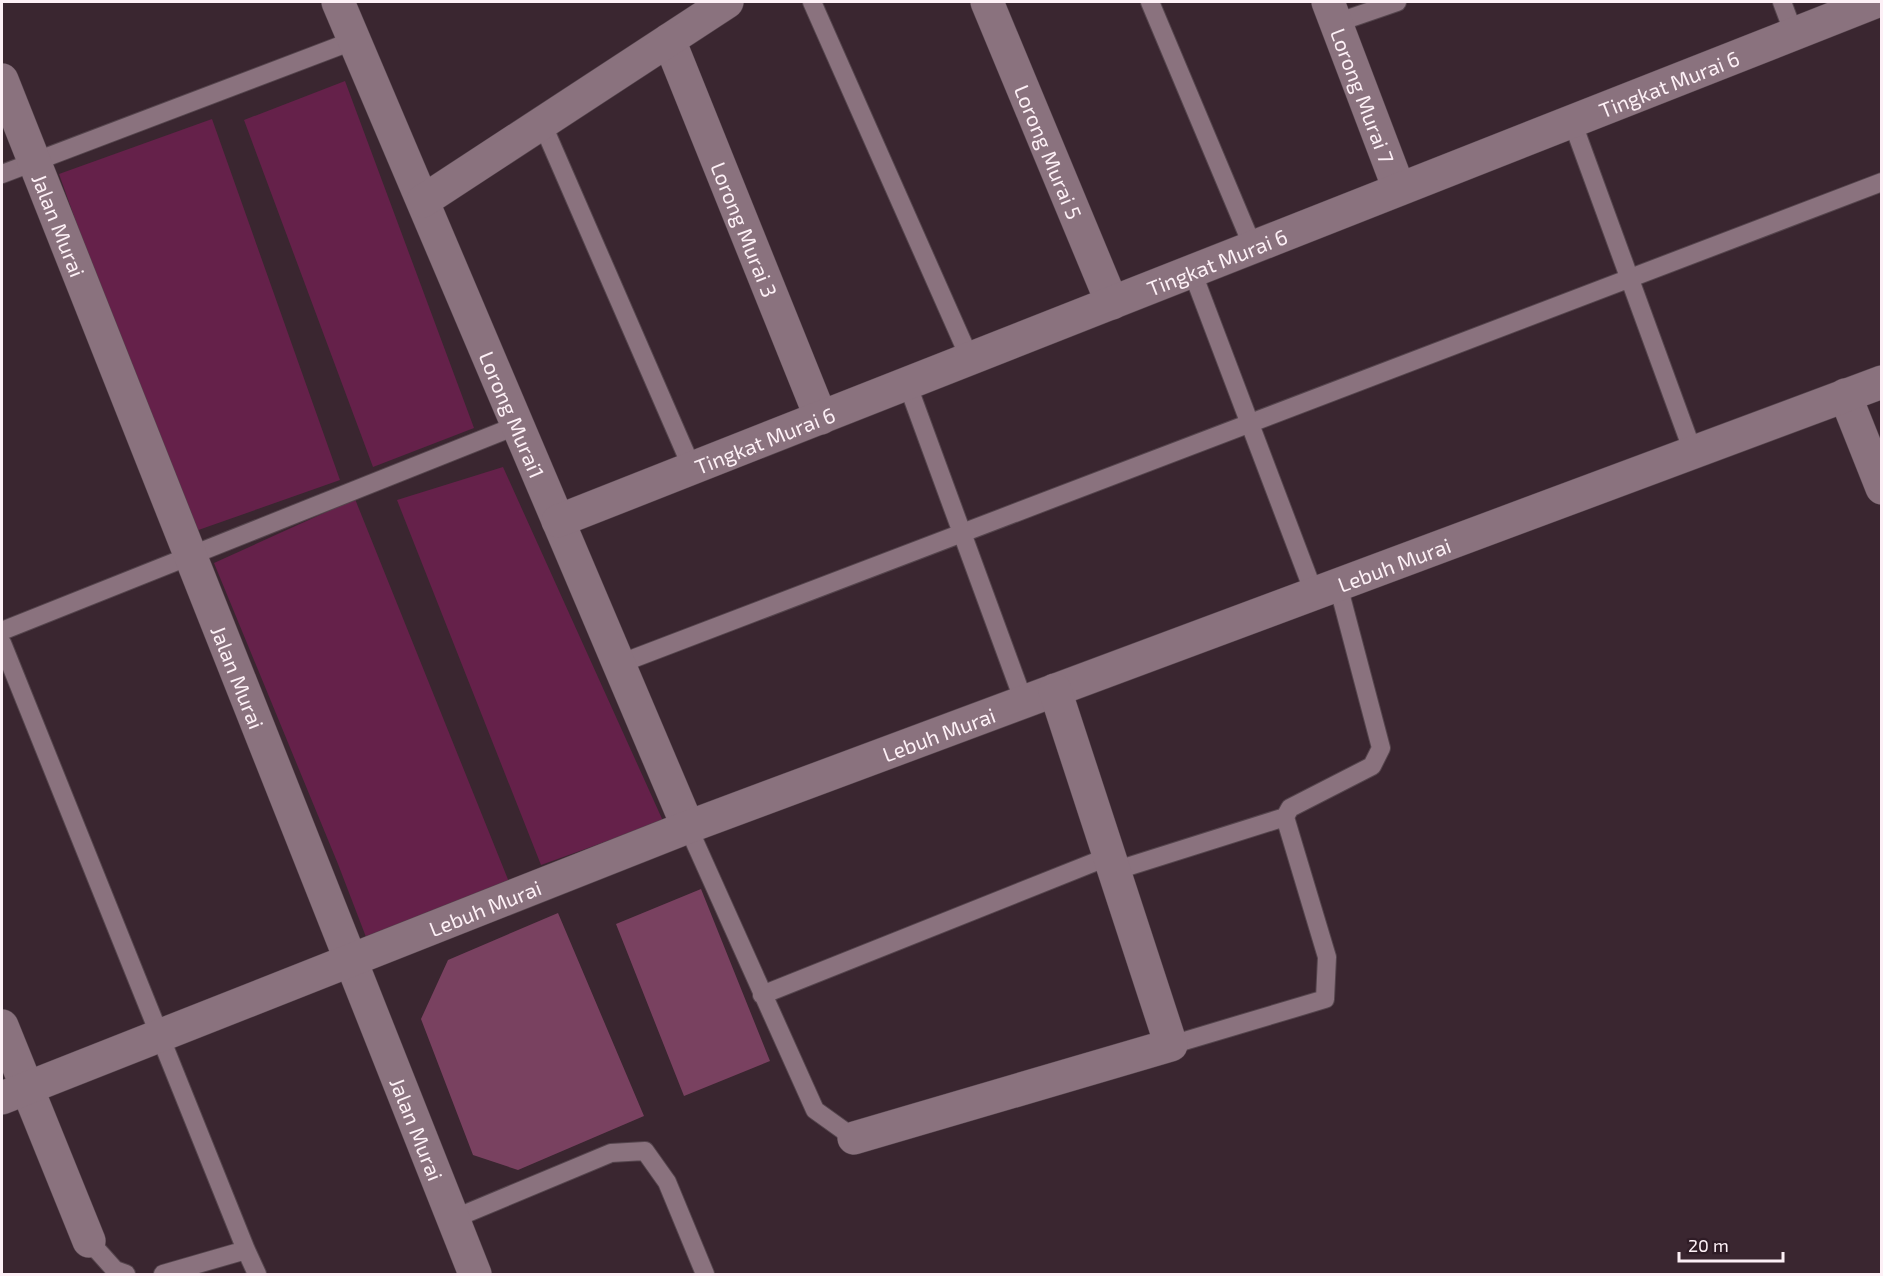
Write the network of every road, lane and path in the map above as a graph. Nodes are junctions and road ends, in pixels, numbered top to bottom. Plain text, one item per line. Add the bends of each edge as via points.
1 (338, 2) edge
2 (728, 2) edge
3 (812, 2) edge
4 (987, 2) edge
5 (1150, 2) edge
6 (1397, 2) edge
7 (1782, 2) edge
8 (1875, 2) edge
9 (1332, 12) edge
10 (1794, 33) junction
11 (355, 40) junction
12 (669, 40) junction
13 (2, 80) edge
14 (1572, 121) junction
15 (542, 123) junction
16 (34, 162) junction
17 (2, 174) edge
18 (1881, 182) edge
19 (1399, 189) junction
20 (423, 201) junction
21 (1253, 247) junction
22 (1192, 271) junction
23 (1630, 278) junction
24 (1112, 303) junction
25 (970, 359) junction
26 (1881, 382) edge
27 (908, 383) junction
28 (1845, 395) junction
29 (821, 418) junction
30 (1250, 424) junction
31 (518, 425) junction
32 (1693, 452) junction
33 (692, 468) junction
34 (1881, 488) edge
35 (558, 521) junction
36 (963, 534) junction
37 (190, 556) junction
38 (1326, 589) junction
39 (2, 632) edge
40 (2, 643) edge
41 (619, 664) junction
42 (1055, 690) junction
43 (1024, 702) junction
44 (1285, 817) junction
45 (688, 827) junction
46 (1112, 864) junction
47 (351, 960) junction
48 (762, 995) junction
49 (2, 1026) edge
50 (159, 1035) junction
51 (1171, 1045) junction
52 (14, 1093) edge
53 (854, 1138) joint
54 (453, 1219) junction
55 (89, 1241) joint
56 (246, 1250) junction
57 (126, 1275) edge
58 (163, 1275) edge
59 (257, 1275) edge
60 (475, 1275) edge
61 (705, 1275) edge

1 - 11 street, Lorong Murai1
2 - 12 street
3 - 25 lane
4 - 24 street, Lorong Murai 5
5 - 21 lane
6 - 9 lane
7 - 10 lane
8 - 10 street, Tingkat Murai 6
9 - 19 street, Lorong Murai 7
10 - 14 street, Tingkat Murai 6
11 - 16 lane
11 - 20 street, Lorong Murai1
12 - 15 street
12 - 29 street, Lorong Murai 3
13 - 16 street, Jalan Murai
14 - 19 street, Tingkat Murai 6
14 - 23 lane
15 - 20 street
15 - 33 lane
16 - 17 lane
16 - 37 street, Jalan Murai
18 - 23 lane
19 - 21 street, Tingkat Murai 6
20 - 31 street, Lorong Murai1
21 - 22 street, Tingkat Murai 6
22 - 24 street, Tingkat Murai 6
22 - 30 lane
23 - 30 lane
23 - 32 lane
24 - 25 street, Tingkat Murai 6
25 - 27 street, Tingkat Murai 6
26 - 28 street, Lebuh Murai
27 - 29 street, Tingkat Murai 6
27 - 36 lane
28 - 32 street, Lebuh Murai
28 - 34 street
29 - 33 street, Tingkat Murai 6
30 - 36 lane
30 - 38 lane
31 - 35 street, Lorong Murai1
31 - 37 lane
32 - 38 street, Lebuh Murai
33 - 35 street, Tingkat Murai 6
35 - 41 street, Lorong Murai1
36 - 41 lane
36 - 43 lane
37 - 39 lane
37 - 47 street, Jalan Murai
38 - 42 street, Lebuh Murai
38 - 44 lane via 1381,748 1372,766 1290,808
40 - 50 lane
41 - 45 street, Lorong Murai1
42 - 43 street, Lebuh Murai
42 - 46 street
43 - 45 street, Lebuh Murai
44 - 46 lane
44 - 51 lane via 1327,957 1325,999
45 - 47 street, Lebuh Murai
45 - 48 lane
46 - 48 lane
46 - 51 street
47 - 50 street, Lebuh Murai
47 - 54 street, Jalan Murai
48 - 53 lane via 815,1110
49 - 52 street
50 - 52 street, Lebuh Murai
50 - 56 lane
51 - 53 street
52 - 55 street
54 - 60 street, Jalan Murai
54 - 61 lane via 611,1153 645,1151 667,1182
55 - 57 lane via 115,1270
56 - 58 lane
56 - 59 lane

